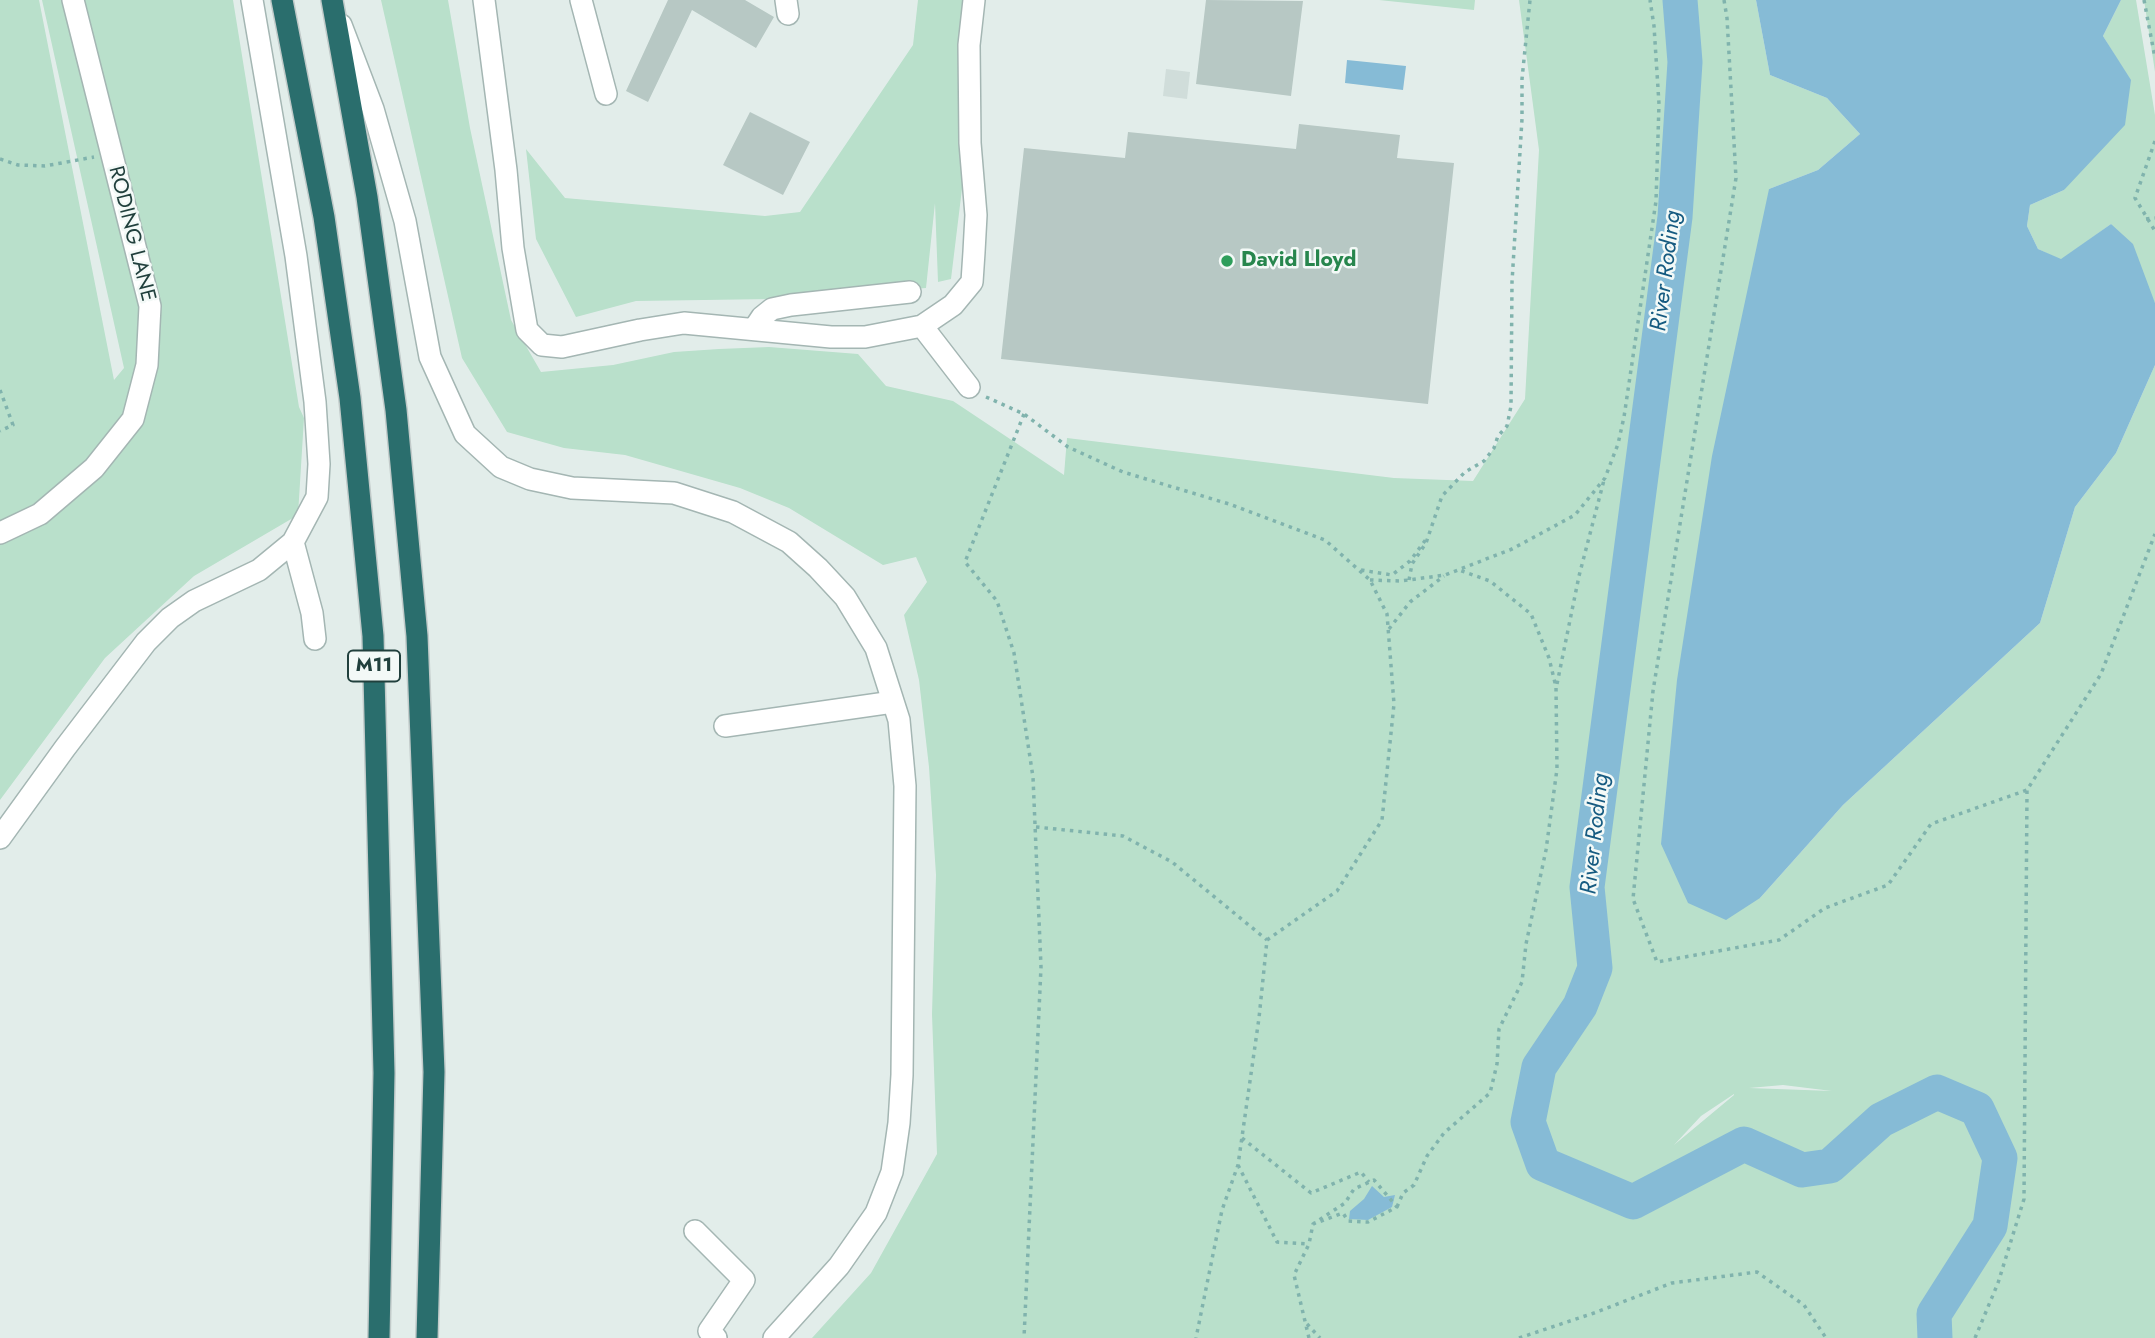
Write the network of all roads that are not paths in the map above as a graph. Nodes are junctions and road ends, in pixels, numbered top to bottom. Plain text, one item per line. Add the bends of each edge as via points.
1 (73, 0) edge
2 (252, 0) edge
3 (282, 0) edge
4 (332, 0) edge
5 (484, 0) edge
6 (581, 0) edge
7 (974, 0) edge
8 (606, 94) dead end
9 (910, 292) dead end
10 (922, 326) junction
11 (754, 329) junction
12 (970, 387) road end
13 (0, 533) edge
14 (293, 542) junction
15 (315, 639) dead end
16 (893, 702) junction
17 (725, 726) dead end
18 (0, 838) edge
19 (695, 1231) dead end
20 (379, 1338) edge
21 (427, 1338) edge
22 (716, 1338) edge
23 (774, 1338) edge

1 - 13 street, RODING LANE via 150,306 147,365 133,419 94,468 40,514
2 - 14 street via 316,401 317,497
3 - 20 highway, M11 via 324,217 350,398 373,636 384,1073
4 - 16 street via 373,109 404,221 430,357 464,434 501,467 530,479 572,488 674,493 733,512 789,542 845,597 876,648
4 - 21 highway, M11 via 394,397 417,636 434,1072
5 - 11 street via 527,330 542,345 562,347 684,323
6 - 8 street
7 - 10 street via 969,45 976,215 972,282 953,305
9 - 11 street via 791,304 772,309
10 - 11 street via 865,337
10 - 12 street
14 - 15 street
14 - 18 street via 258,570 194,601 146,642
16 - 17 street
16 - 23 street via 905,786 902,1075 892,1172 876,1213 839,1265
19 - 22 street via 744,1280 709,1331

